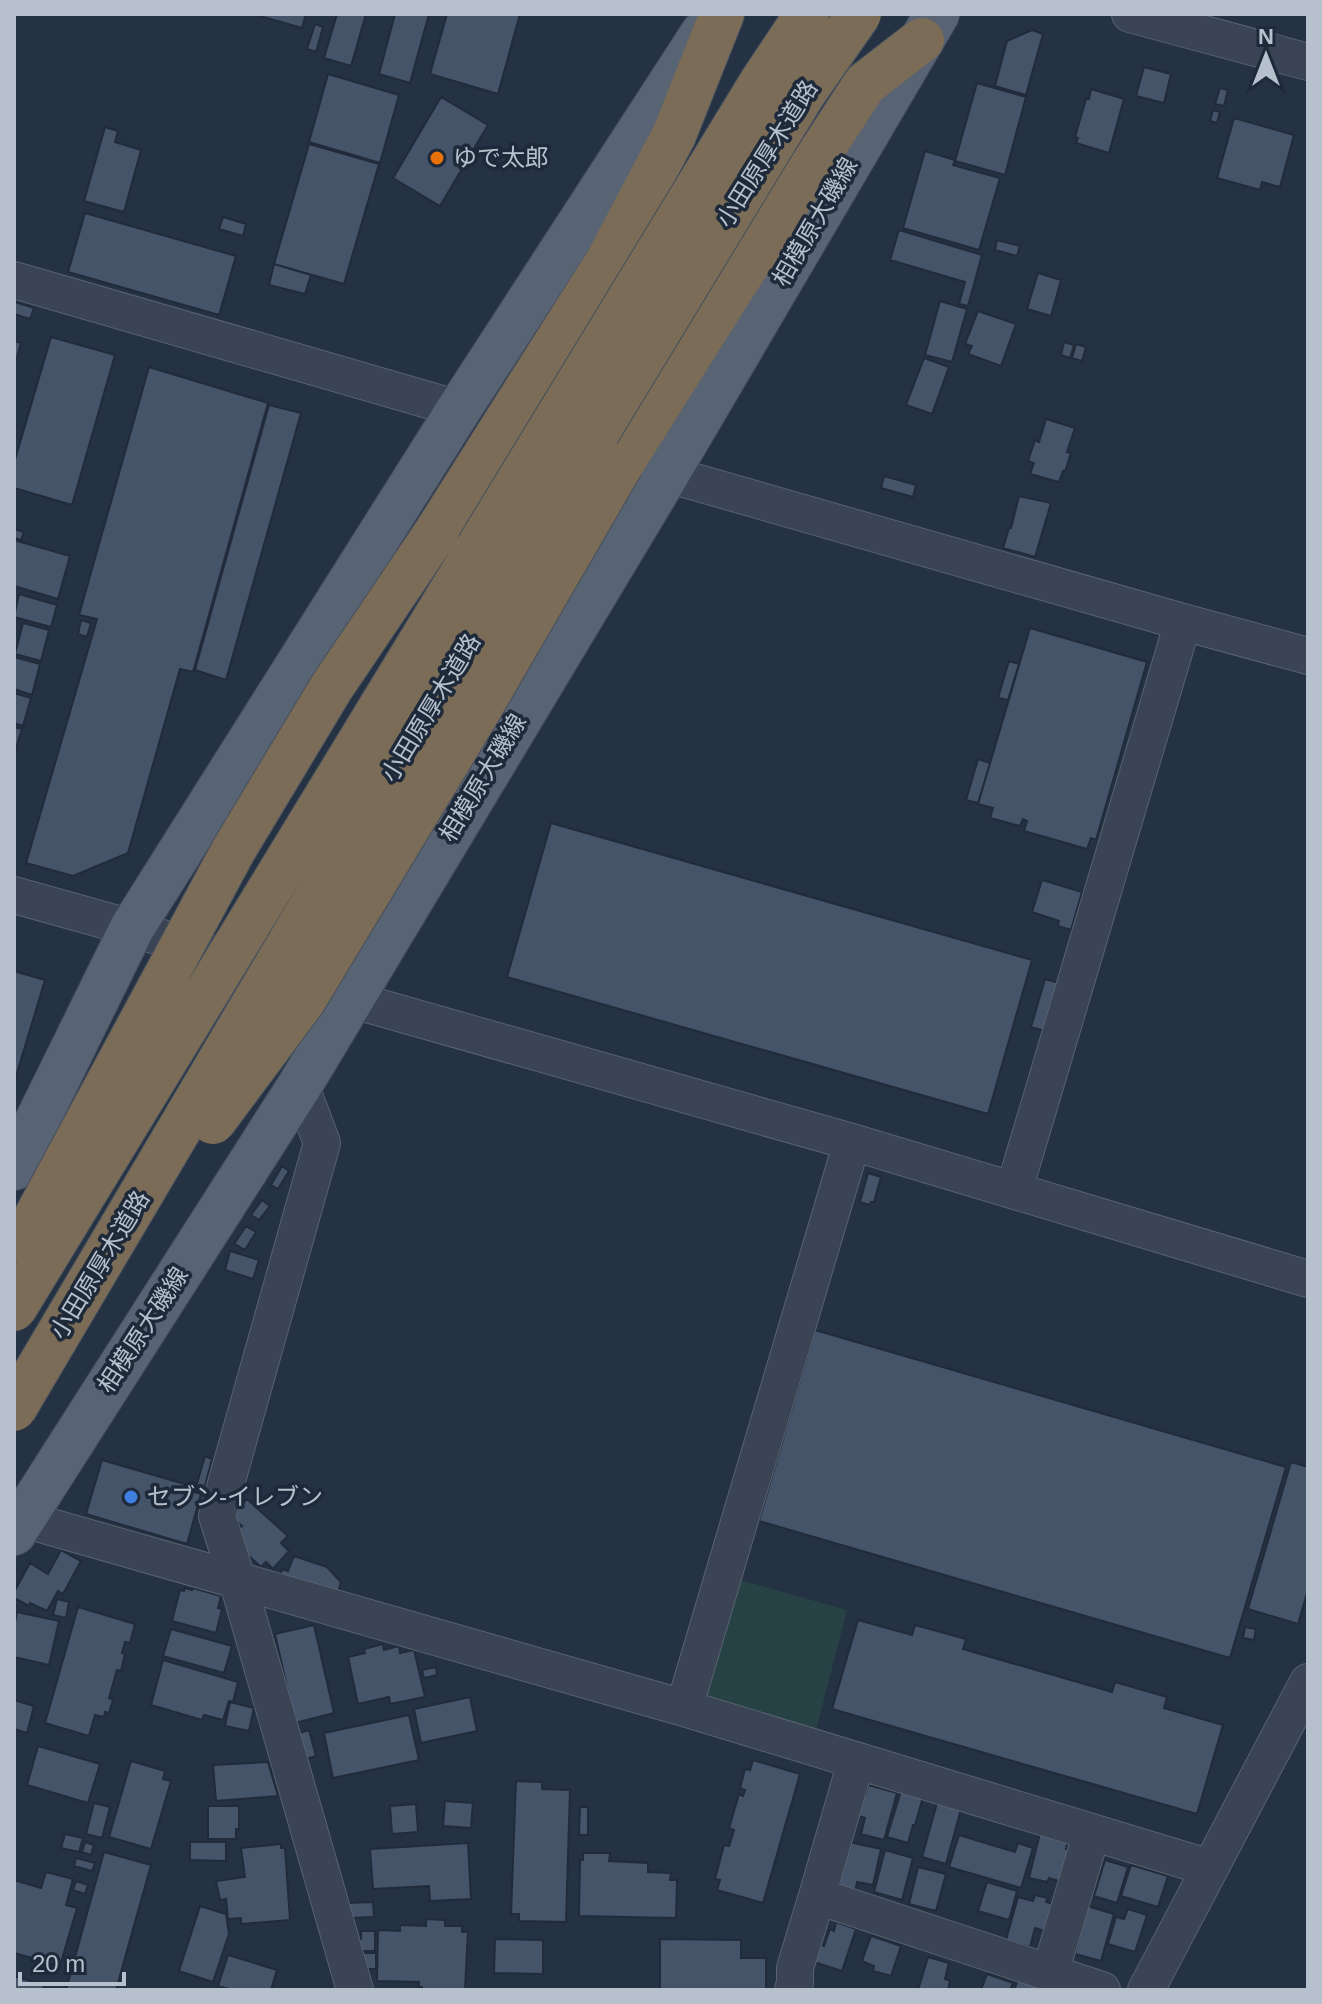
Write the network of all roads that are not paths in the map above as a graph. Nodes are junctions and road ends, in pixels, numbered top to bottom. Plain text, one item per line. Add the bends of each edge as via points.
1 (715, 14) edge
2 (722, 14) edge
3 (807, 14) edge
4 (859, 14) edge
5 (1130, 14) edge
6 (930, 27) edge
7 (1308, 62) edge
8 (14, 280) edge
9 (459, 409) junction
10 (667, 474) junction
11 (1183, 622) junction
12 (1308, 656) edge
13 (14, 895) edge
14 (132, 928) junction
15 (350, 1000) junction
16 (300, 1085) junction
17 (852, 1142) junction
18 (14, 1168) edge
19 (1014, 1190) junction
20 (117, 1236) junction
21 (14, 1262) edge
22 (1308, 1279) edge
23 (14, 1309) edge
24 (14, 1409) edge
25 (18, 1526) edge
26 (237, 1579) junction
27 (1308, 1682) edge
28 (684, 1708) junction
29 (856, 1762) junction
30 (1092, 1832) junction
31 (1210, 1868) junction
32 (817, 1896) junction
33 (1050, 1973) junction
34 (355, 1990) edge
35 (793, 1990) edge
36 (1102, 1990) edge
37 (1146, 1990) edge

1 - 9 main road
2 - 21 highway, bridge via 674,135 607,262 331,688 233,851
3 - 23 highway, 小田原厚木道路, bridge
4 - 20 highway, 小田原厚木道路, bridge via 786,121
5 - 7 street
6 - 10 main road, 相模原大磯線
6 - 20 highway, bridge via 865,84 731,290 621,465 304,1000 188,1155
8 - 9 street
9 - 14 main road
10 - 11 street
10 - 15 main road, 相模原大磯線
11 - 12 street
11 - 19 street
13 - 14 street
14 - 15 street
14 - 18 main road
15 - 16 main road, 相模原大磯線
15 - 17 street
16 - 25 main road, 相模原大磯線
16 - 26 street via 322,1143 217,1516
17 - 19 street
17 - 28 street
19 - 22 street
20 - 24 highway, 小田原厚木道路, bridge
25 - 26 street
26 - 28 street
26 - 34 street
27 - 31 street
28 - 29 street
29 - 30 street
29 - 32 street
30 - 31 street
30 - 33 street
31 - 37 street
32 - 33 street
32 - 35 street
33 - 36 street

